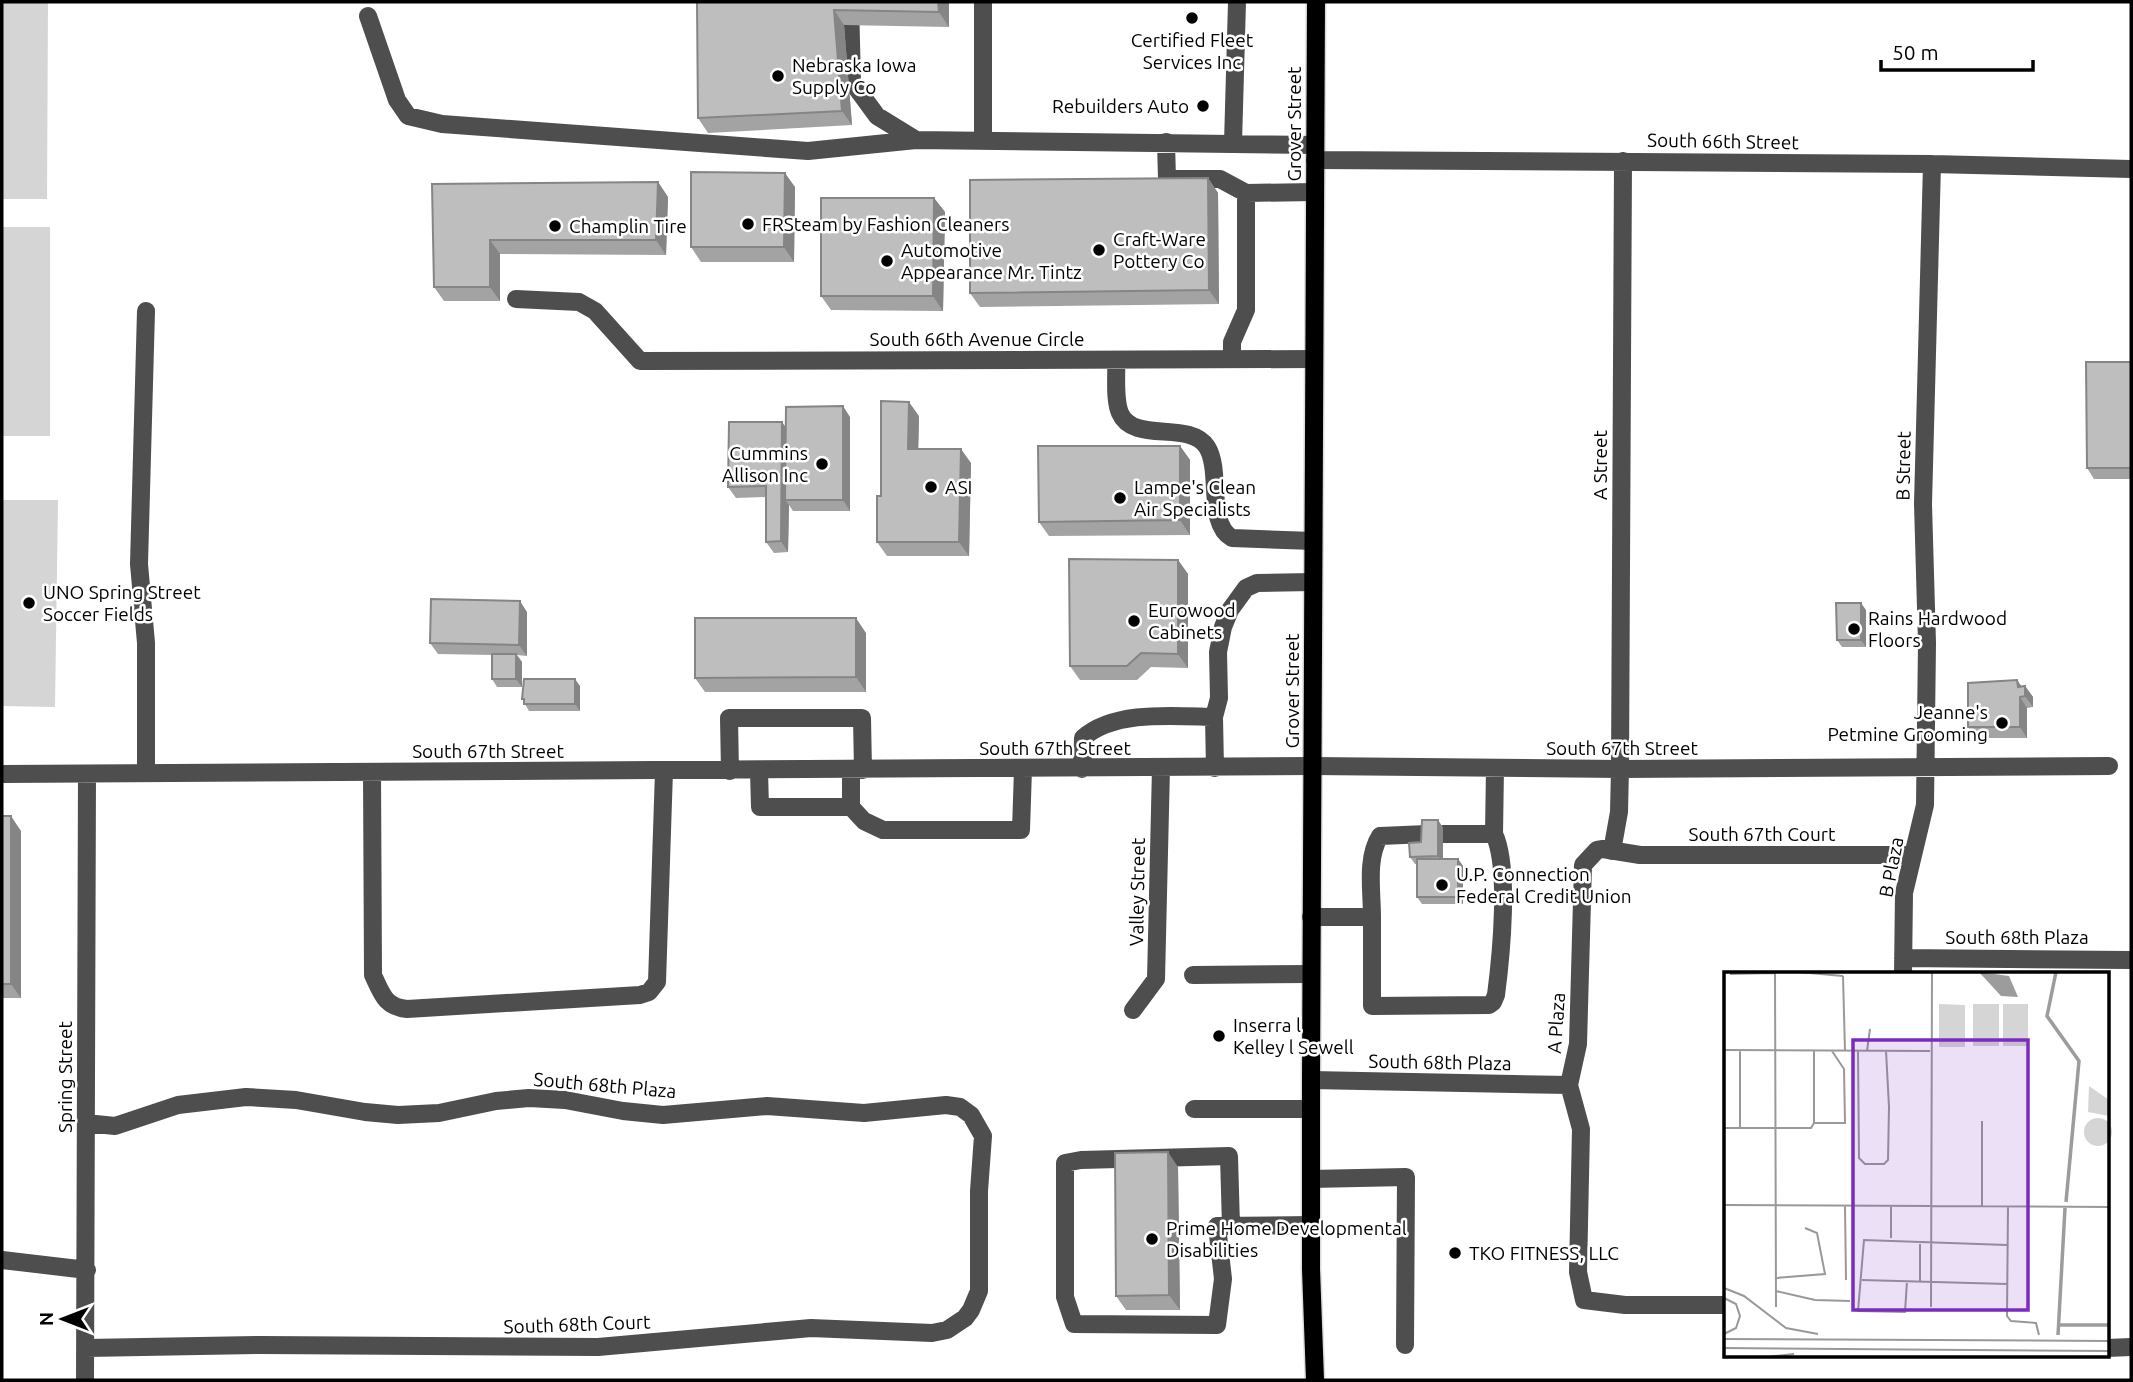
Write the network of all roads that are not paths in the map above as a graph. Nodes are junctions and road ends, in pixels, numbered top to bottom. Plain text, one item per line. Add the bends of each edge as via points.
1 (850, 2) edge
2 (983, 2) edge
3 (1237, 2) edge
4 (1316, 2) edge
5 (368, 16) dead end
6 (916, 139) junction
7 (983, 140) junction
8 (1166, 142) junction
9 (1233, 143) junction
10 (1315, 152) junction
11 (1623, 161) junction
12 (1933, 164) junction
13 (2131, 169) edge
14 (1315, 192) junction
15 (1246, 193) junction
16 (516, 299) dead end
17 (146, 311) dead end
18 (1116, 359) junction
19 (1232, 359) junction
20 (1313, 359) junction
21 (1313, 541) junction
22 (1313, 582) junction
23 (1214, 717) junction
24 (1312, 766) junction
25 (2109, 766) dead end
26 (1161, 768) junction
27 (1215, 768) junction
28 (1495, 768) junction
29 (1925, 768) junction
30 (1023, 769) junction
31 (1082, 769) junction
32 (1620, 769) junction
33 (857, 770) junction
34 (664, 771) junction
35 (730, 771) junction
36 (760, 771) junction
37 (372, 772) junction
38 (2, 774) edge
39 (87, 774) junction
40 (146, 774) junction
41 (850, 807) junction
42 (1494, 834) junction
43 (1612, 851) junction
44 (1913, 855) junction
45 (1311, 917) junction
46 (1372, 917) junction
47 (2131, 960) edge
48 (1903, 966) edge
49 (1311, 974) junction
50 (1193, 975) dead end
51 (1133, 1010) dead end
52 (1311, 1080) junction
53 (1569, 1085) junction
54 (1194, 1109) dead end
55 (1311, 1109) junction
56 (86, 1123) junction
57 (1311, 1179) junction
58 (978, 1223) joint
59 (1311, 1225) junction
60 (1231, 1226) junction
61 (2, 1260) edge
62 (87, 1270) junction
63 (1724, 1305) edge
64 (1405, 1345) dead end
65 (2131, 1347) edge
66 (86, 1348) junction
67 (2108, 1348) edge
68 (85, 1380) edge
69 (1315, 1380) edge

1 - 6 street via 852,82 877,116
2 - 7 street
3 - 9 street
4 - 10 main road, Grover Street
5 - 6 street, South 66th Street via 397,100 408,116 442,124 808,151
6 - 7 street, South 66th Street
7 - 8 street, South 66th Street
8 - 9 street, South 66th Street
8 - 15 street via 1167,179 1220,179
9 - 10 street, South 66th Street
10 - 11 street, South 66th Street
10 - 14 main road, Grover Street
11 - 12 street, South 66th Street
11 - 32 street, A Street
12 - 13 street, South 66th Street
12 - 29 street, B Street via 1923,504
14 - 15 street
14 - 20 main road, Grover Street
15 - 19 street via 1246,310 1232,342
16 - 18 street, South 66th Avenue Circle via 579,302 595,311 640,361
17 - 40 street via 139,564 146,643
18 - 19 street, South 66th Avenue Circle
18 - 21 street via 1119,410 1124,421 1133,427 1188,436 1206,445 1219,524 1225,534
19 - 20 street, South 66th Avenue Circle
20 - 21 main road, Grover Street
21 - 22 main road, Grover Street
22 - 23 street via 1257,583 1239,597 1223,627
22 - 24 main road, Grover Street
23 - 27 street
23 - 31 street via 1110,722 1083,738
24 - 27 street, South 67th Street
24 - 28 street, South 67th Street
24 - 45 main road, Grover Street
25 - 29 street, South 67th Street
26 - 27 street, South 67th Street
26 - 31 street, South 67th Street
26 - 51 street, Valley Street via 1156,979
28 - 32 street, South 67th Street
28 - 42 street
29 - 32 street, South 67th Street
29 - 44 street, B Plaza via 1925,805
30 - 31 street, South 67th Street
30 - 33 street, South 67th Street
30 - 41 street via 1021,830 883,830
32 - 43 street
33 - 35 street via 862,719 729,719
33 - 36 street, South 67th Street
33 - 41 street
34 - 35 street, South 67th Street
34 - 37 street, South 67th Street
34 - 37 street via 657,982 649,992 407,1009 386,1002 373,975
35 - 36 street, South 67th Street
36 - 41 street via 760,807
37 - 40 street, South 67th Street
38 - 39 street, South 67th Street
39 - 40 street, South 67th Street
39 - 56 street, Spring Street
42 - 46 street via 1380,835 1372,856
42 - 46 street via 1501,853 1502,929 1496,995 1489,1005 1372,1006
43 - 44 street, South 67th Court via 1640,855
43 - 53 street, A Plaza via 1597,850 1581,870 1578,1044
44 - 48 street, B Plaza via 1904,893
45 - 46 street
45 - 49 main road, Grover Street
47 - 48 street, South 68th Plaza
49 - 50 street
49 - 52 main road, Grover Street
52 - 53 street, South 68th Plaza
52 - 55 main road, Grover Street
53 - 63 street, A Plaza via 1581,1129 1578,1272 1584,1300 1625,1305
54 - 55 street
55 - 57 main road, Grover Street
56 - 58 street, South 68th Plaza via 115,1126 178,1105 246,1097 398,1115 529,1098 663,1115 767,1106 864,1113 946,1105 971,1115 983,1136
56 - 62 street, Spring Street
57 - 59 main road, Grover Street
57 - 64 street via 1406,1177
58 - 66 street, South 68th Court via 979,1291 965,1318 932,1334 811,1328 598,1347
59 - 60 street
59 - 69 main road, Grover Street
60 - 60 street via 1217,1226 1223,1279 1217,1325 1074,1324 1065,1297 1065,1163 1228,1156
61 - 62 street
62 - 66 street, Spring Street
65 - 67 street
66 - 68 street, Spring Street

